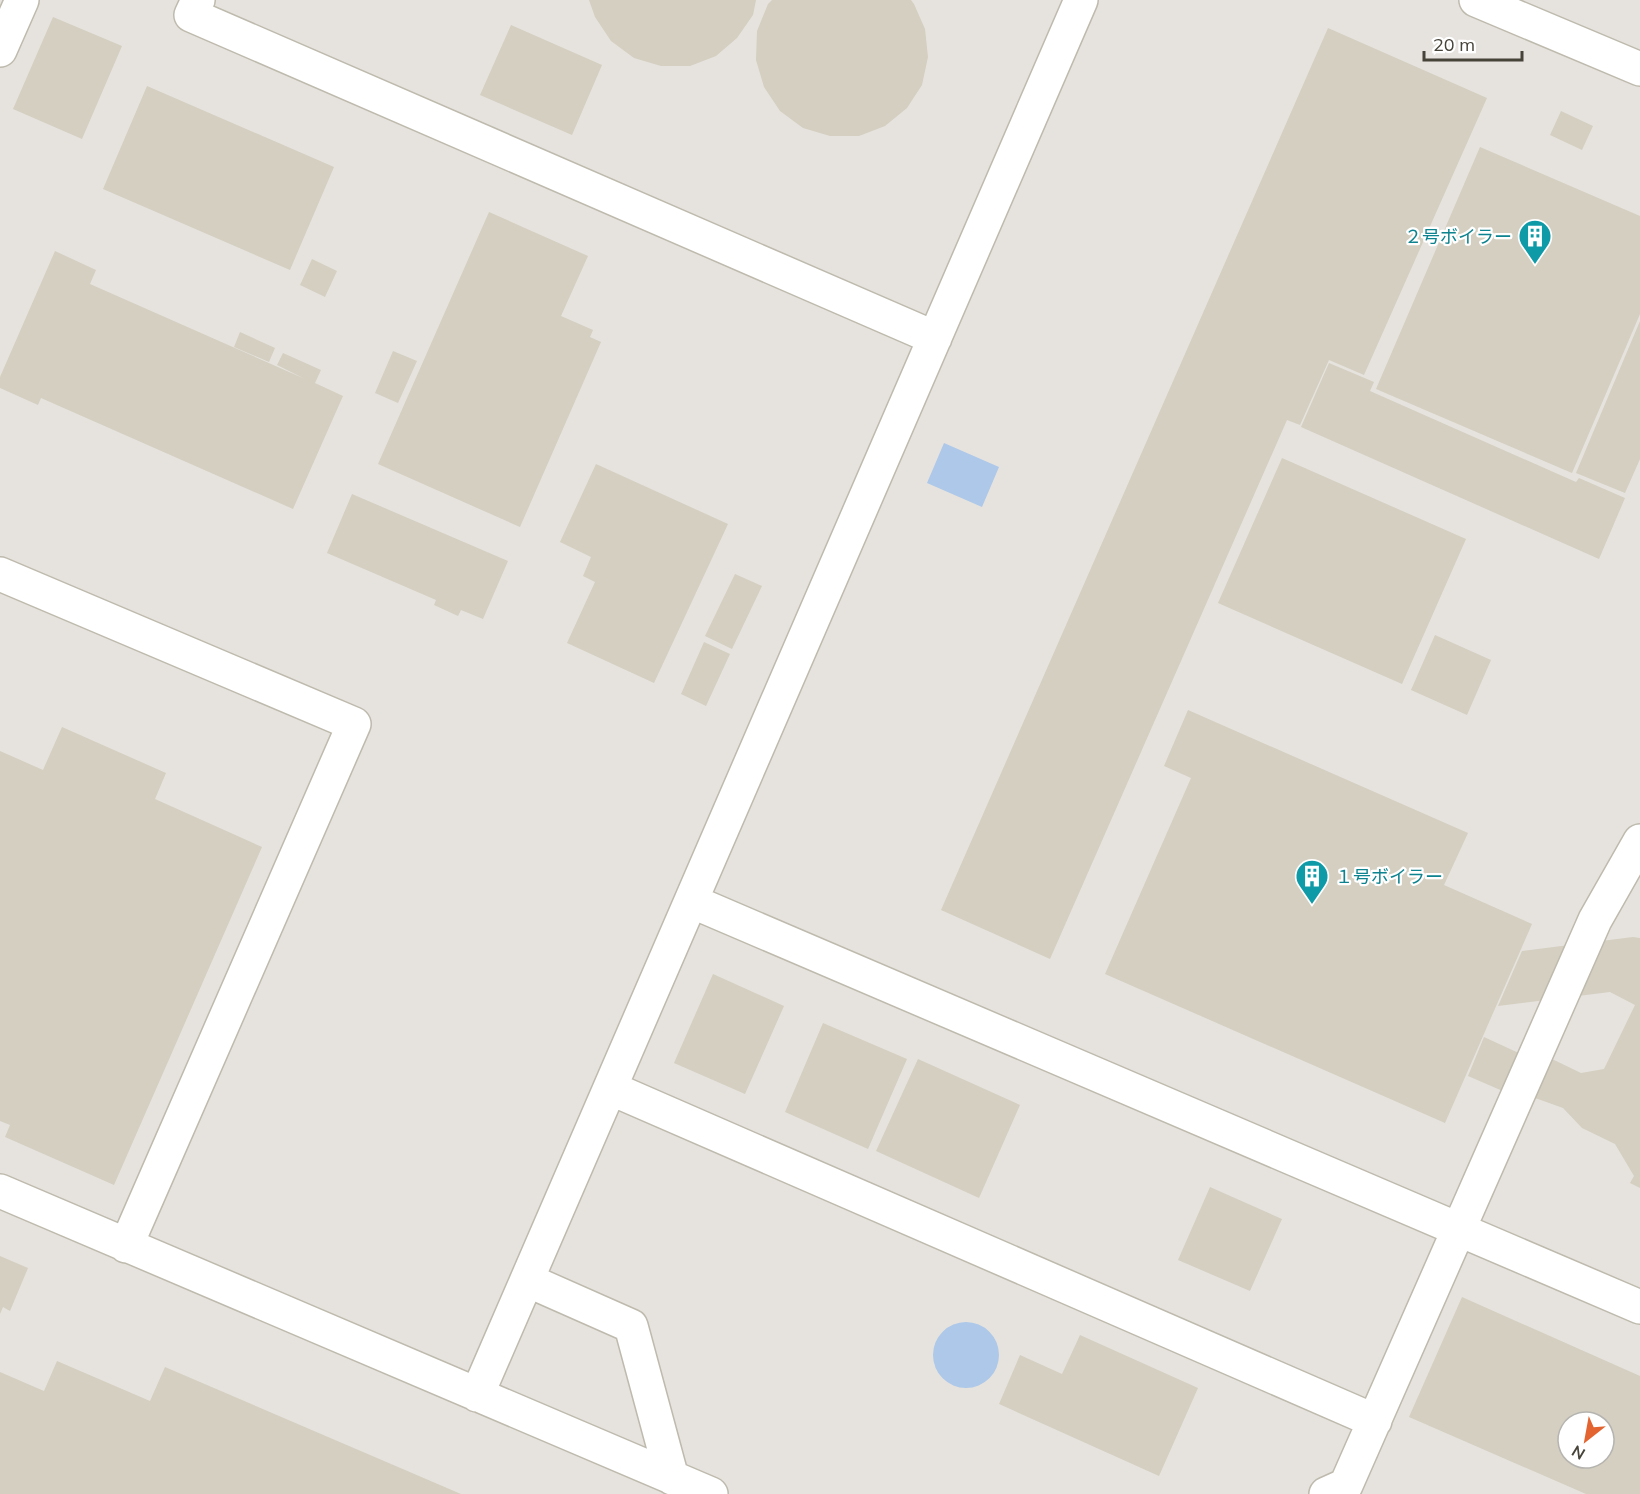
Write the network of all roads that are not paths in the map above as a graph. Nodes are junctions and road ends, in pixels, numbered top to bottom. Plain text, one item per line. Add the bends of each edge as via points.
1 (22, 0) edge
2 (198, 0) edge
3 (1082, 0) edge
4 (1476, 0) edge
5 (0, 50) edge
6 (1640, 69) edge
7 (935, 338) junction
8 (0, 574) edge
9 (1640, 841) edge
10 (691, 901) junction
11 (610, 1088) junction
12 (0, 1191) edge
13 (1459, 1230) junction
14 (126, 1245) junction
15 (526, 1281) junction
16 (1640, 1307) edge
17 (477, 1395) junction
18 (1375, 1421) junction
19 (672, 1478) junction
20 (711, 1494) edge
21 (1326, 1494) edge

1 - 5 lane
2 - 7 lane via 191,15
3 - 7 lane
4 - 6 lane
7 - 10 lane
8 - 14 lane via 354,724
9 - 13 lane via 1595,920
10 - 11 lane
10 - 13 lane
11 - 15 lane
11 - 18 lane
12 - 14 lane
13 - 16 lane
13 - 18 lane
14 - 17 lane
15 - 17 lane
15 - 19 lane via 631,1326
17 - 19 lane
18 - 21 lane via 1346,1485
19 - 20 lane

